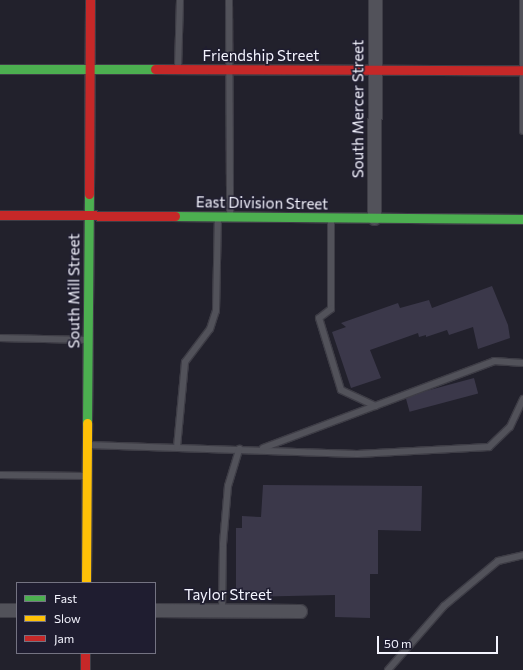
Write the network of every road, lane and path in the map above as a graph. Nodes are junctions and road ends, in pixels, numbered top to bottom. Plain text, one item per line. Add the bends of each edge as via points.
1 (90, 0) edge
2 (180, 0) edge
3 (229, 0) edge
4 (375, 0) edge
5 (523, 0) edge
6 (0, 69) edge
7 (90, 69) junction
8 (178, 69) junction
9 (230, 69) junction
10 (375, 70) junction
11 (523, 70) edge
12 (523, 131) edge
13 (0, 215) edge
14 (88, 216) junction
15 (218, 217) junction
16 (230, 217) junction
17 (331, 218) junction
18 (374, 218) junction
19 (523, 219) edge
20 (0, 338) edge
21 (88, 340) junction
22 (523, 363) edge
23 (523, 399) edge
24 (375, 406) junction
25 (87, 445) junction
26 (177, 446) junction
27 (239, 449) junction
28 (259, 450) junction
29 (0, 475) edge
30 (87, 476) junction
31 (523, 555) edge
32 (86, 582) edge
33 (0, 610) edge
34 (16, 610) edge
35 (156, 610) edge
36 (222, 610) junction
37 (300, 611) dead end
38 (85, 654) edge
39 (85, 670) edge
40 (388, 670) edge

1 - 7 street, South Mill Street
2 - 8 lane
3 - 9 lane
4 - 10 street, South Mercer Street
5 - 11 lane
6 - 7 street, Friendship Street
7 - 8 street, Friendship Street
7 - 14 street, South Mill Street
8 - 9 street, Friendship Street
9 - 10 street, Friendship Street
9 - 16 lane
10 - 11 street, Friendship Street
10 - 18 street, South Mercer Street
11 - 12 lane
13 - 14 street, East Division Street
14 - 15 street, East Division Street
14 - 21 street, South Mill Street
15 - 16 street, East Division Street
15 - 26 lane via 216,311 210,329 185,362
16 - 17 street, East Division Street
17 - 18 street, East Division Street
17 - 24 lane via 331,309 319,318 341,390
18 - 19 street, East Division Street
20 - 21 lane
21 - 25 street, South Mill Street
22 - 24 lane via 494,361
23 - 28 lane via 510,427 489,448 357,454
24 - 28 lane
25 - 26 lane
25 - 30 street, South Mill Street
26 - 27 lane
27 - 28 lane
27 - 36 lane via 228,486 223,544
29 - 30 lane
30 - 32 street, South Mill Street
31 - 40 lane via 498,561 444,606
33 - 34 street
35 - 36 street, Taylor Street
36 - 37 street, Taylor Street
38 - 39 street

